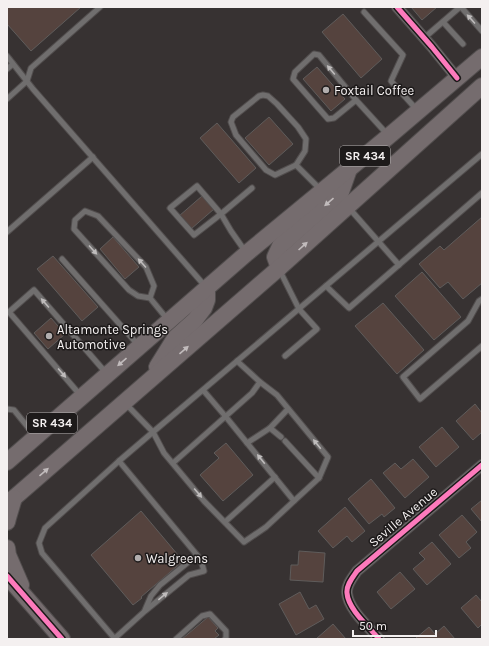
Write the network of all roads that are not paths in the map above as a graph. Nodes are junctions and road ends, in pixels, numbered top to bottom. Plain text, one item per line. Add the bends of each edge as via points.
1 (100, 7) edge
2 (397, 7) edge
3 (460, 7) edge
4 (364, 12) dead end
5 (443, 22) junction
6 (482, 31) edge
7 (424, 38) junction
8 (463, 44) dead end
9 (7, 56) edge
10 (482, 57) edge
11 (13, 64) junction
12 (7, 69) edge
13 (482, 72) edge
14 (457, 78) junction
15 (27, 81) junction
16 (481, 90) edge
17 (7, 99) edge
18 (356, 100) junction
19 (418, 111) junction
20 (389, 136) junction
21 (482, 154) edge
22 (93, 157) junction
23 (296, 165) junction
24 (349, 169) junction
25 (387, 171) junction
26 (252, 188) dead end
27 (322, 191) junction
28 (482, 193) edge
29 (347, 206) junction
30 (221, 214) junction
31 (7, 232) edge
32 (379, 242) junction
33 (247, 253) junction
34 (62, 260) dead end
35 (399, 265) junction
36 (279, 268) junction
37 (326, 286) junction
38 (207, 288) junction
39 (150, 298) junction
40 (482, 299) edge
41 (299, 309) junction
42 (169, 321) junction
43 (140, 346) junction
44 (482, 346) edge
45 (285, 356) dead end
46 (237, 361) junction
47 (107, 375) junction
48 (148, 382) junction
49 (260, 382) junction
50 (203, 390) junction
51 (82, 397) junction
52 (124, 402) junction
53 (7, 409) edge
54 (288, 409) junction
55 (226, 416) junction
56 (270, 428) junction
57 (153, 432) junction
58 (36, 437) junction
59 (248, 443) junction
60 (14, 452) edge
61 (119, 461) junction
62 (7, 462) edge
63 (173, 463) junction
64 (482, 465) edge
65 (275, 478) junction
66 (319, 478) junction
67 (294, 500) junction
68 (11, 501) edge
69 (7, 522) edge
70 (225, 522) junction
71 (7, 548) edge
72 (198, 555) junction
73 (7, 576) edge
74 (26, 598) junction
75 (145, 611) junction
76 (62, 639) edge
77 (115, 639) edge
78 (176, 639) edge
79 (225, 639) edge
80 (379, 639) edge

1 - 15 lane via 31,68
2 - 7 street
3 - 5 lane
6 -> 3 lane
4 - 19 lane via 403,55 391,81
5 - 7 lane
5 - 8 lane
7 - 14 street
9 - 11 lane
10 - 14 main road, SR 434
11 - 12 lane
11 - 15 lane
13 - 16 main road
14 - 19 main road, SR 434
14 - 25 main road via 448,102 389,156
15 - 17 lane
15 - 22 lane
16 - 25 main road, SR 434
18 -> 18 lane via 319,55 314,54 296,72 293,79 328,119 334,118
18 - 20 lane
19 - 20 main road, SR 434
20 - 24 main road, SR 434
21 - 32 lane
22 - 31 lane
22 - 38 lane
23 - 23 lane via 305,152 306,139 268,96 259,96 233,117 231,122 236,135 266,170 275,175
23 - 27 lane
24 - 27 main road, SR 434
24 -> 36 main road via 341,192 280,246 275,256
25 - 29 main road, SR 434
26 - 30 lane
27 - 33 main road, SR 434
28 - 35 lane
29 - 32 lane
36 -> 29 main road, SR 434
30 - 30 lane via 197,186 170,208 194,235
30 - 33 lane
32 - 35 lane
32 - 37 lane
33 - 38 main road, SR 434
34 - 43 lane
35 - 37 lane via 349,308
36 - 41 lane
48 -> 36 main road, SR 434
37 - 41 lane
38 - 42 main road, SR 434
38 - 48 main road via 204,308 175,338
39 -> 39 lane via 154,286 146,267 98,216 85,210 75,220 74,228 129,290 138,296
39 - 42 lane
40 - 44 lane via 468,321 403,377 420,399
41 - 45 lane via 318,329
41 - 46 lane
42 - 43 main road, SR 434
43 -> 47 main road, SR 434
46 - 49 lane
46 - 50 lane
47 - 51 main road, SR 434
47 -> 51 lane via 34,290 9,312
48 - 52 main road, SR 434
49 - 54 lane via 277,395
49 - 55 lane via 252,393
50 - 55 lane
50 - 57 lane
51 - 58 main road, SR 434
52 - 57 lane
68 -> 52 main road, SR 434
53 - 58 lane via 14,410
54 - 56 lane
66 -> 54 lane via 328,457
55 - 59 lane
55 - 63 lane
56 - 59 lane
56 - 66 lane
57 - 61 lane
57 - 63 lane via 164,453
58 - 60 main road, SR 434
65 -> 59 lane
60 - 62 main road, SR 434
61 - 72 lane
61 - 77 lane via 45,528 39,543 42,552
63 -> 70 lane
64 - 80 street, Seville Avenue via 358,571 350,582 346,592 349,601 355,612
65 - 67 lane
65 - 70 lane
66 - 67 lane
67 - 70 lane via 266,527 244,542
68 - 69 main road
71 - 74 main road
72 - 75 lane via 160,585 151,596
75 -> 72 lane via 189,575 204,571
73 - 74 main road
74 - 76 main road
75 - 77 lane
78 - 79 lane via 202,616 210,614 226,631

